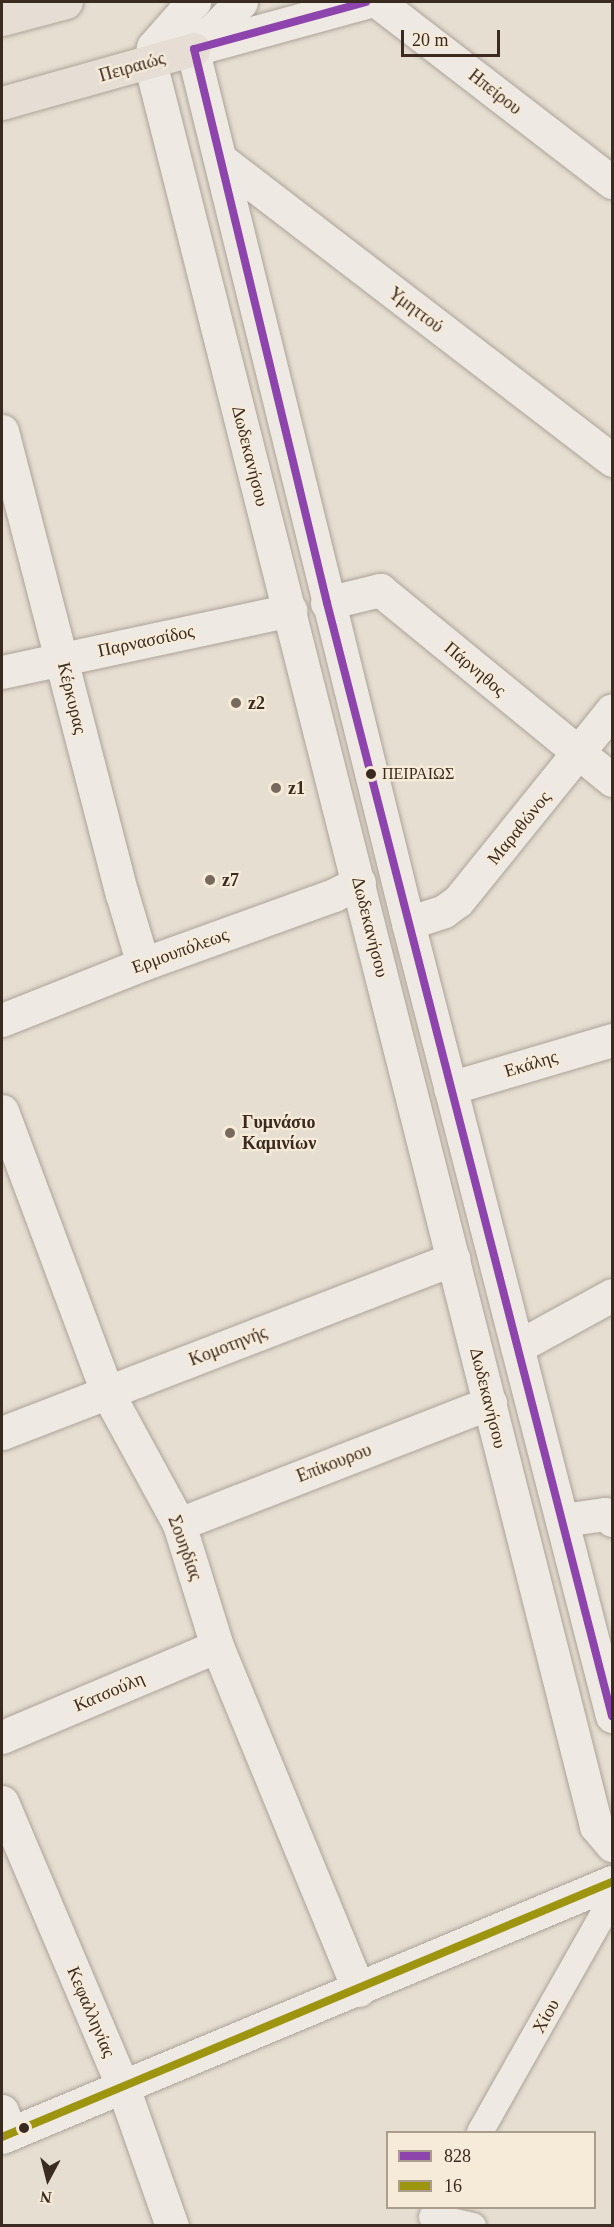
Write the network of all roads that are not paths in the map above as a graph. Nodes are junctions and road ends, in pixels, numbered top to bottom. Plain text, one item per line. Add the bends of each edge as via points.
1 (66, 2) edge
2 (241, 2) edge
3 (366, 2) edge
4 (378, 2) edge
5 (185, 5) edge
6 (2, 19) edge
7 (194, 49) junction
8 (150, 62) junction
9 (2, 103) edge
10 (220, 159) junction
11 (612, 182) edge
12 (2, 431) edge
13 (612, 460) edge
14 (327, 603) junction
15 (290, 610) junction
16 (63, 659) junction
17 (2, 672) edge
18 (612, 710) edge
19 (577, 754) junction
20 (612, 780) edge
21 (359, 882) junction
22 (408, 923) junction
23 (143, 964) junction
24 (2, 1020) edge
25 (612, 1040) edge
26 (450, 1088) junction
27 (2, 1111) edge
28 (453, 1259) junction
29 (612, 1295) edge
30 (517, 1347) junction
31 (107, 1392) junction
32 (490, 1403) junction
33 (2, 1433) edge
34 (610, 1515) edge
35 (562, 1520) junction
36 (179, 1524) junction
37 (217, 1646) junction
38 (612, 1716) edge
39 (2, 1737) edge
40 (2, 1802) edge
41 (612, 1845) edge
42 (612, 1882) edge
43 (612, 1899) edge
44 (358, 1990) junction
45 (123, 2087) junction
46 (4, 2127) edge
47 (481, 2131) edge
48 (432, 2217) edge
49 (172, 2226) edge
50 (473, 2226) edge

1 - 6 main road
2 - 7 street
3 - 7 street, Πειραιώς
4 - 11 street, Ηπείρου
5 - 7 street, Δωδεκανήσου
5 - 8 street, Δωδεκανήσου via 153,47
7 - 8 main road, Πειραιώς
7 - 10 street, Δωδεκανήσου
8 - 9 main road, Πειραιώς
8 - 15 street, Δωδεκανήσου
10 - 13 street, Υμηττού
10 - 14 street, Δωδεκανήσου
12 - 16 street, Κέρκυρας
14 - 19 street, Πάρνηθος via 380,590
14 - 22 street, Δωδεκανήσου
15 - 16 street, Παρνασσίδος
15 - 21 street, Δωδεκανήσου
16 - 17 street, Παρνασσίδος
16 - 23 street, Κέρκυρας
18 - 19 street, Μαραθώνος
19 - 20 street, Πάρνηθος
19 - 22 street, Μαραθώνος via 458,901
21 - 23 street, Ερμουπόλεως via 334,895
21 - 28 street, Δωδεκανήσου
22 - 26 street, Δωδεκανήσου
23 - 24 street, Ερμουπόλεως
25 - 26 street, Εκάλης
26 - 30 street, Δωδεκανήσου
27 - 31 street, Σουηδίας
28 - 31 street, Κομοτηνής
28 - 32 street, Δωδεκανήσου
29 - 30 street
30 - 35 street, Δωδεκανήσου
31 - 33 street, Κομοτηνής
31 - 36 street, Σουηδίας
32 - 36 street, Επίκουρου
32 - 41 street, Δωδεκανήσου via 596,1826
34 - 35 street
35 - 38 street, Δωδεκανήσου
36 - 37 street, Σουηδίας
37 - 39 street, Κατσούλη
37 - 44 street, Σουηδίας
40 - 45 street, Κεφαλληνίας
42 - 44 street
43 - 47 street, Χίου
44 - 45 street
45 - 46 street
45 - 49 street, Κεφαλληνίας
48 - 50 street

